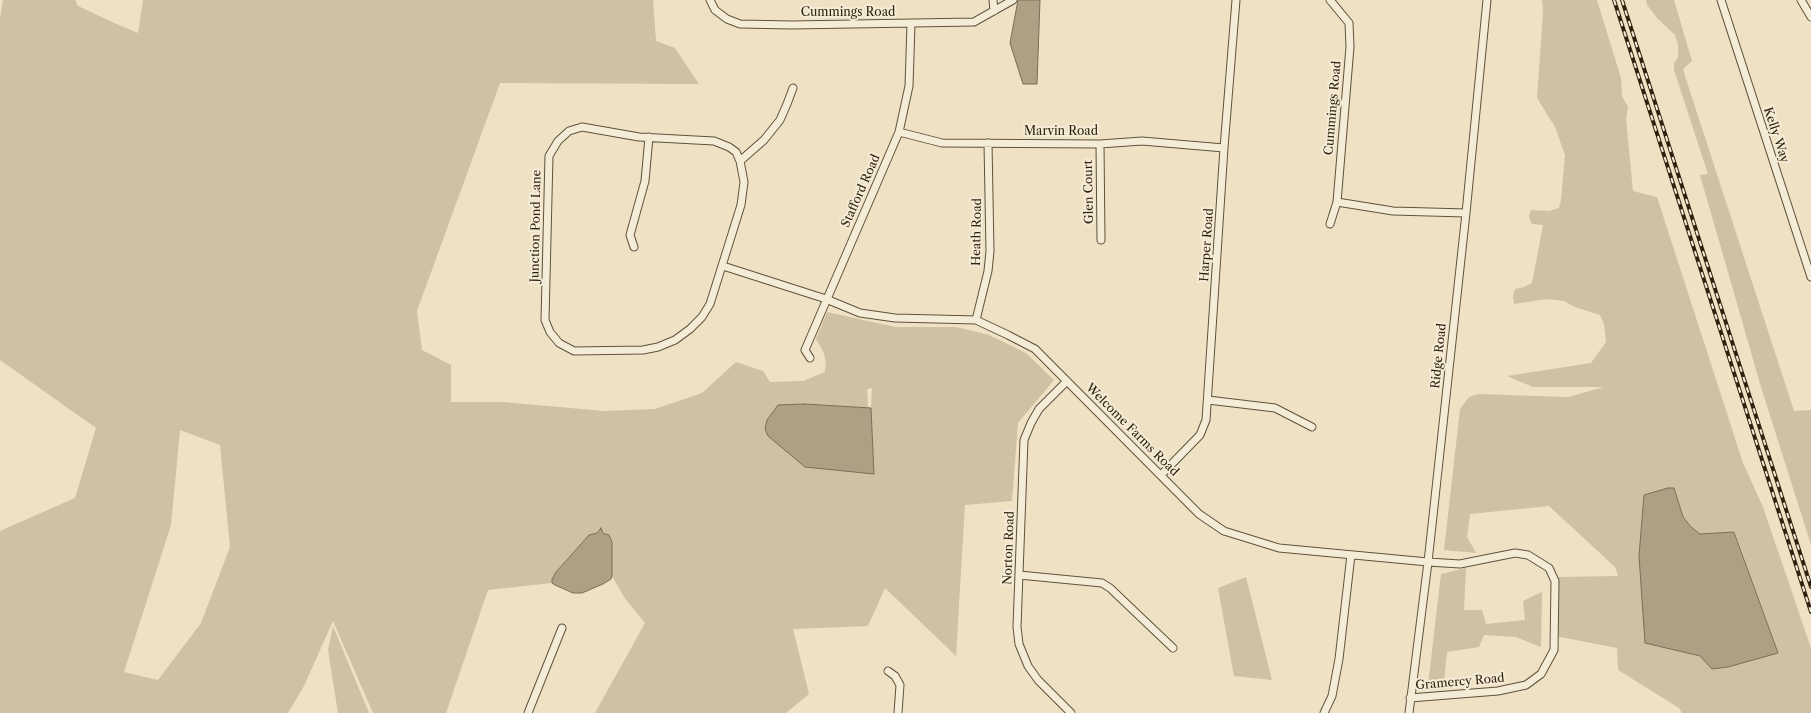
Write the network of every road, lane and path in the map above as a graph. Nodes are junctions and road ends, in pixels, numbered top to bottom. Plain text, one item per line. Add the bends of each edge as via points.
1 (710, 0) edge
2 (993, 0) edge
3 (1013, 0) edge
4 (1236, 0) edge
5 (1330, 0) edge
6 (1487, 0) edge
7 (1721, 0) edge
8 (1801, 0) edge
9 (994, 10) junction
10 (1811, 17) edge
11 (911, 24) junction
12 (793, 88) dead end
13 (899, 132) junction
14 (649, 137) junction
15 (988, 143) junction
16 (1100, 144) junction
17 (1224, 148) junction
18 (740, 161) junction
19 (1337, 202) junction
20 (1466, 213) junction
21 (1330, 224) dead end
22 (1101, 240) dead end
23 (634, 247) dead end
24 (723, 266) junction
25 (1811, 277) edge
26 (826, 299) junction
27 (976, 320) junction
28 (810, 358) dead end
29 (1067, 381) junction
30 (1208, 400) junction
31 (1312, 428) dead end
32 (1161, 475) junction
33 (1351, 555) junction
34 (1428, 562) junction
35 (1019, 575) junction
36 (562, 628) dead end
37 (1173, 648) dead end
38 (888, 671) dead end
39 (1410, 698) junction
40 (1066, 711) edge
41 (528, 713) edge
42 (898, 713) edge
43 (1324, 713) edge
44 (1408, 713) edge

1 - 11 street, Cummings Road via 715,10 740,24
2 - 9 street
3 - 9 street, Cummings Road
4 - 17 street, Harper Road
5 - 19 street, Cummings Road via 1349,23 1350,47
6 - 20 street, Ridge Road
7 - 25 street, Kelly Way
8 - 10 street
9 - 11 street, Cummings Road via 974,22
11 - 13 street, Stafford Road via 909,86
12 - 18 street via 780,120 764,140
13 - 15 street, Marvin Road via 942,144
13 - 26 street, Stafford Road
14 - 18 street, Junction Pond Lane via 714,141 736,152
14 - 23 street via 645,181 630,235
14 - 24 street, Junction Pond Lane via 582,127 563,136 549,156 545,320 550,332 559,343 574,351 658,347 675,340 702,317
15 - 16 street, Marvin Road
15 - 27 street, Heath Road via 990,251
16 - 17 street, Marvin Road via 1142,142
16 - 22 street, Glen Court
17 - 30 street, Harper Road
18 - 24 street, Junction Pond Lane via 744,182 741,205
19 - 20 street via 1393,211
19 - 21 street, Cummings Road
20 - 34 street, Ridge Road
24 - 26 street
26 - 27 street, Welcome Farms Road via 860,313 895,318
26 - 28 street, Stafford Road via 805,350
27 - 29 street, Welcome Farms Road via 1035,349
29 - 32 street, Welcome Farms Road
29 - 35 street, Norton Road via 1039,409 1024,440
30 - 31 street via 1274,408
30 - 32 street, Harper Road via 1206,420 1200,434
32 - 33 street, Welcome Farms Road via 1199,514 1224,530 1279,548
33 - 34 street, Welcome Farms Road
33 - 43 street via 1339,659 1332,696
34 - 39 street, Ridge Road
34 - 39 street, Gramercy Road via 1460,564 1515,553 1540,561 1549,568 1555,580 1554,650 1541,674 1526,685 1498,691
35 - 37 street via 1102,583
35 - 40 street, Norton Road via 1017,627 1021,652 1032,673
36 - 41 street
38 - 42 street via 900,685
39 - 44 street, Ridge Road

